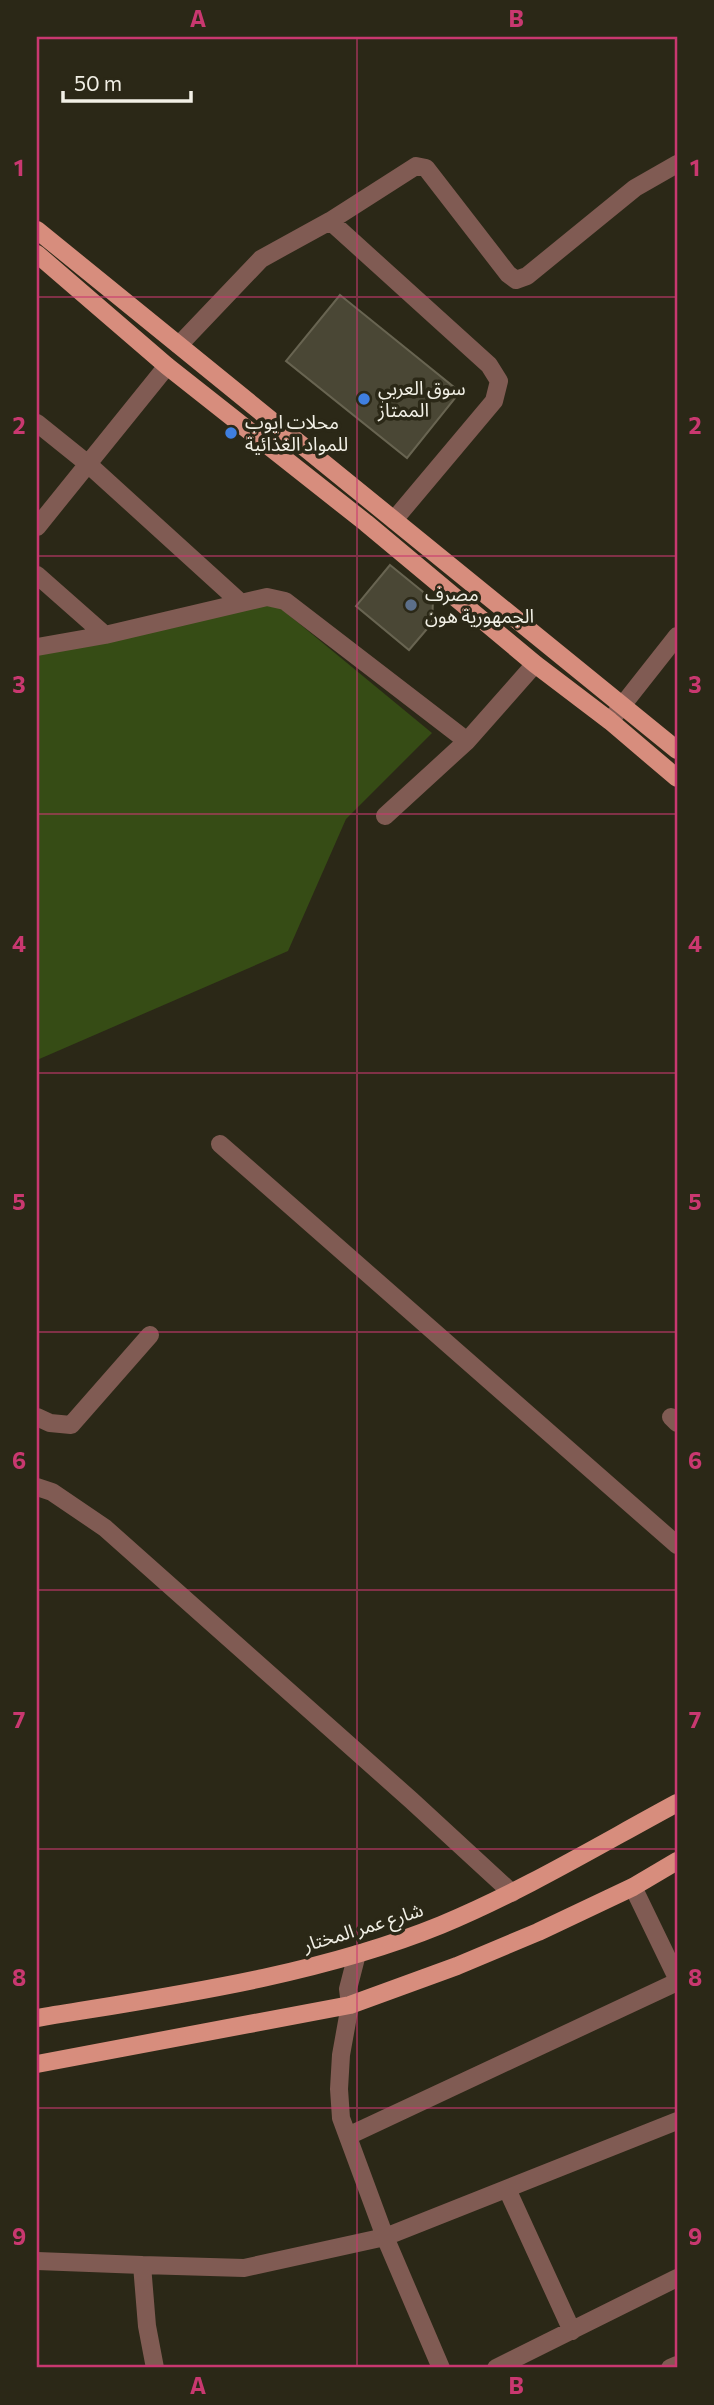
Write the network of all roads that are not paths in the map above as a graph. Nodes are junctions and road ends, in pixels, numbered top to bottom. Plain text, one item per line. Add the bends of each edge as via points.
1 (677, 164) edge
2 (330, 221) junction
3 (37, 230) edge
4 (37, 254) edge
5 (179, 345) junction
6 (167, 366) junction
7 (37, 423) edge
8 (88, 464) junction
9 (394, 520) junction
10 (37, 527) edge
11 (423, 544) junction
12 (410, 561) junction
13 (37, 575) edge
14 (241, 603) junction
15 (105, 635) junction
16 (677, 636) edge
17 (37, 647) edge
18 (535, 664) junction
19 (622, 705) junction
20 (610, 721) junction
21 (467, 741) junction
22 (677, 750) edge
23 (677, 778) edge
24 (384, 816) dead end
25 (220, 1144) dead end
26 (150, 1335) dead end
27 (37, 1417) edge
28 (37, 1487) edge
29 (677, 1545) edge
30 (677, 1803) edge
31 (677, 1861) edge
32 (633, 1886) junction
33 (512, 1893) junction
34 (356, 1954) junction
35 (677, 1980) edge
36 (351, 2005) junction
37 (37, 2018) edge
38 (37, 2064) edge
39 (677, 2121) edge
40 (348, 2136) junction
41 (507, 2189) junction
42 (385, 2237) junction
43 (37, 2262) edge
44 (142, 2266) junction
45 (677, 2278) edge
46 (572, 2330) junction
47 (677, 2365) edge
48 (155, 2368) edge
49 (441, 2368) edge
50 (496, 2368) edge
51 (670, 2368) edge

1 - 2 street via 635,188 527,276 516,280 426,168 415,166 405,171
2 - 5 street via 261,259
2 - 9 street via 489,365 499,381 494,401
3 - 5 main road
4 - 6 main road
5 - 9 main road
6 - 8 street
6 - 12 main road
7 - 8 street
8 - 10 street
8 - 14 street
9 - 11 main road
11 - 12 main road
11 - 19 main road
12 - 18 main road
13 - 15 street
14 - 15 street
14 - 21 street via 267,597 285,601
15 - 17 street
16 - 19 street
18 - 20 main road
18 - 21 street
19 - 20 street
19 - 22 main road
20 - 23 main road
21 - 24 street
25 - 29 street
26 - 27 street via 71,1425
28 - 33 street via 105,1528
30 - 33 main road, شارع عمر المختار
31 - 32 main road
32 - 35 street
32 - 36 main road via 538,1932
33 - 34 main road, شارع عمر المختار via 439,1926
34 - 36 street via 348,1989
34 - 37 main road, شارع عمر المختار via 178,1994
35 - 40 street
36 - 38 main road
36 - 40 street via 339,2089
39 - 41 street
40 - 42 street
41 - 42 street
41 - 46 street
42 - 44 street via 244,2268
42 - 49 street
43 - 44 street
44 - 48 street
45 - 46 street
46 - 50 street
47 - 51 street

